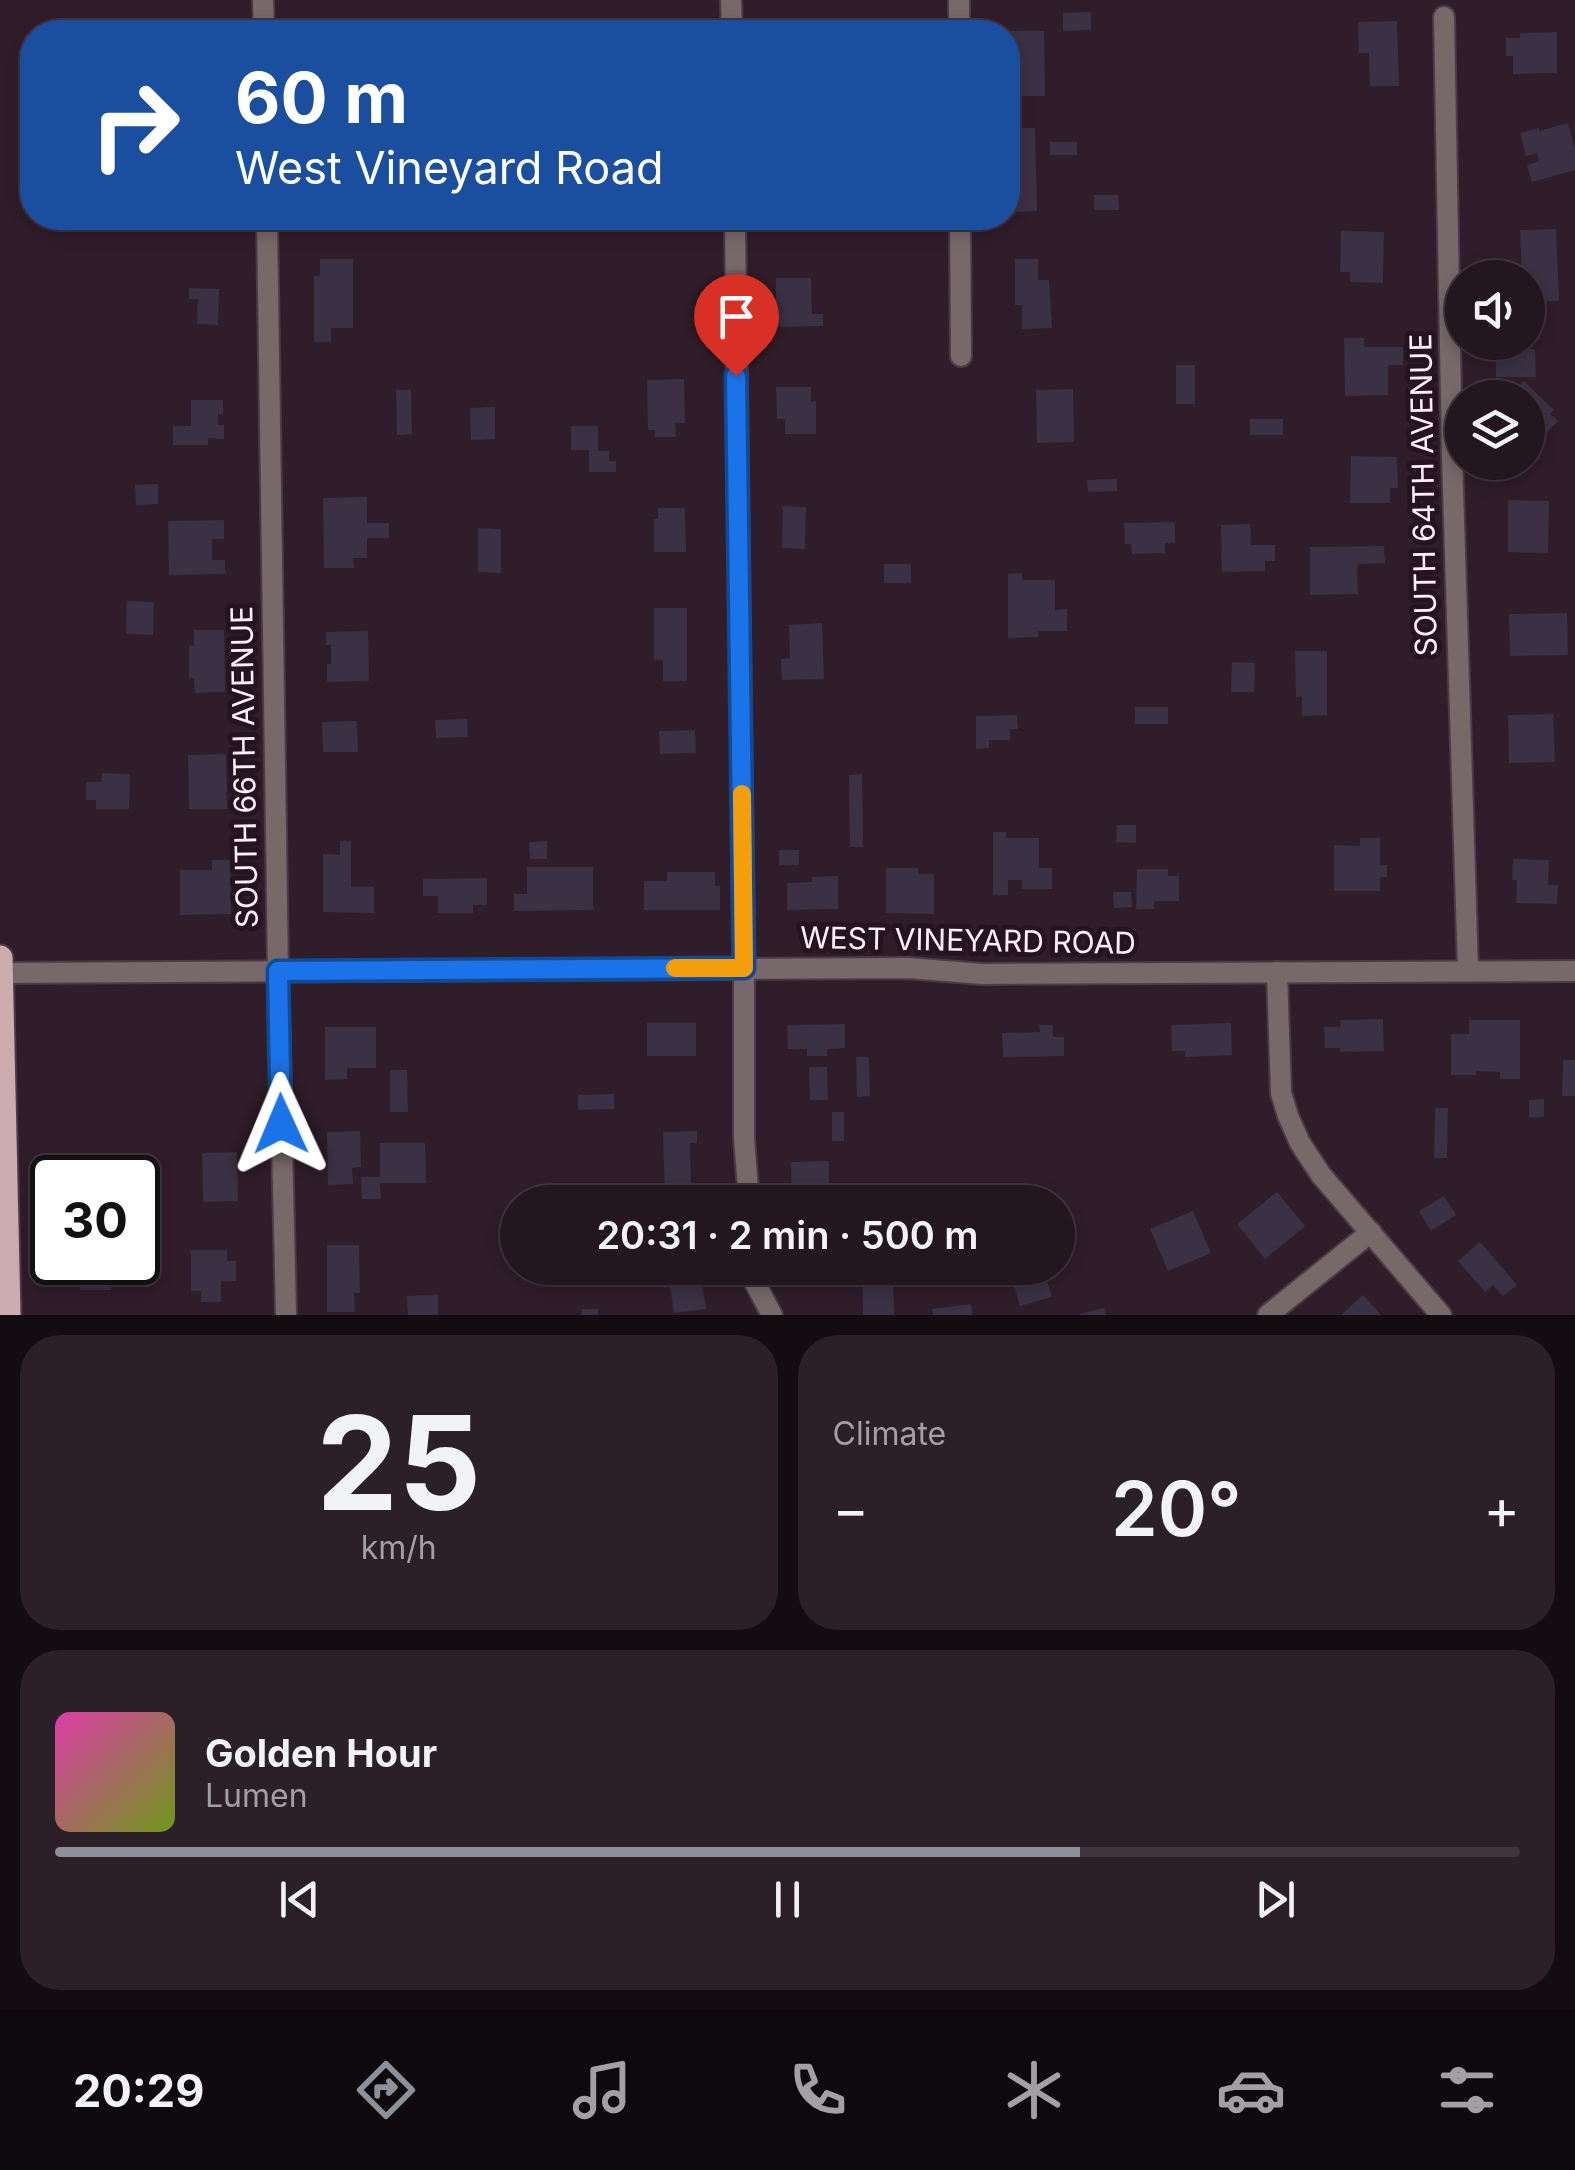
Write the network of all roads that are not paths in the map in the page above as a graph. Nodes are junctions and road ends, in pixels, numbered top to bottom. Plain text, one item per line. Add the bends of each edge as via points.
1 (1444, 17) dead end
2 (267, 230) edge
3 (734, 230) edge
4 (960, 230) edge
5 (961, 356) dead end
6 (0, 958) edge
7 (744, 968) junction
8 (1575, 970) edge
9 (278, 971) junction
10 (1468, 971) junction
11 (1277, 972) junction
12 (0, 973) edge
13 (747, 1185) edge
14 (1370, 1232) junction
15 (756, 1285) edge
16 (8, 1315) edge
17 (286, 1315) edge
18 (772, 1315) edge
19 (1268, 1315) edge
20 (1441, 1315) edge

1 - 10 street, SOUTH 64TH AVENUE
2 - 9 street, SOUTH 66TH AVENUE
3 - 7 street
4 - 5 street
6 - 12 main road
7 - 9 street, WEST VINEYARD ROAD
7 - 11 street, WEST VINEYARD ROAD
7 - 13 street
8 - 10 street, WEST VINEYARD ROAD
9 - 12 street, WEST VINEYARD ROAD
9 - 17 street, SOUTH 66TH AVENUE
10 - 11 street, WEST VINEYARD ROAD
11 - 14 street via 1281,1092 1288,1116 1321,1175
12 - 16 main road
14 - 19 street
14 - 20 street
15 - 18 street

